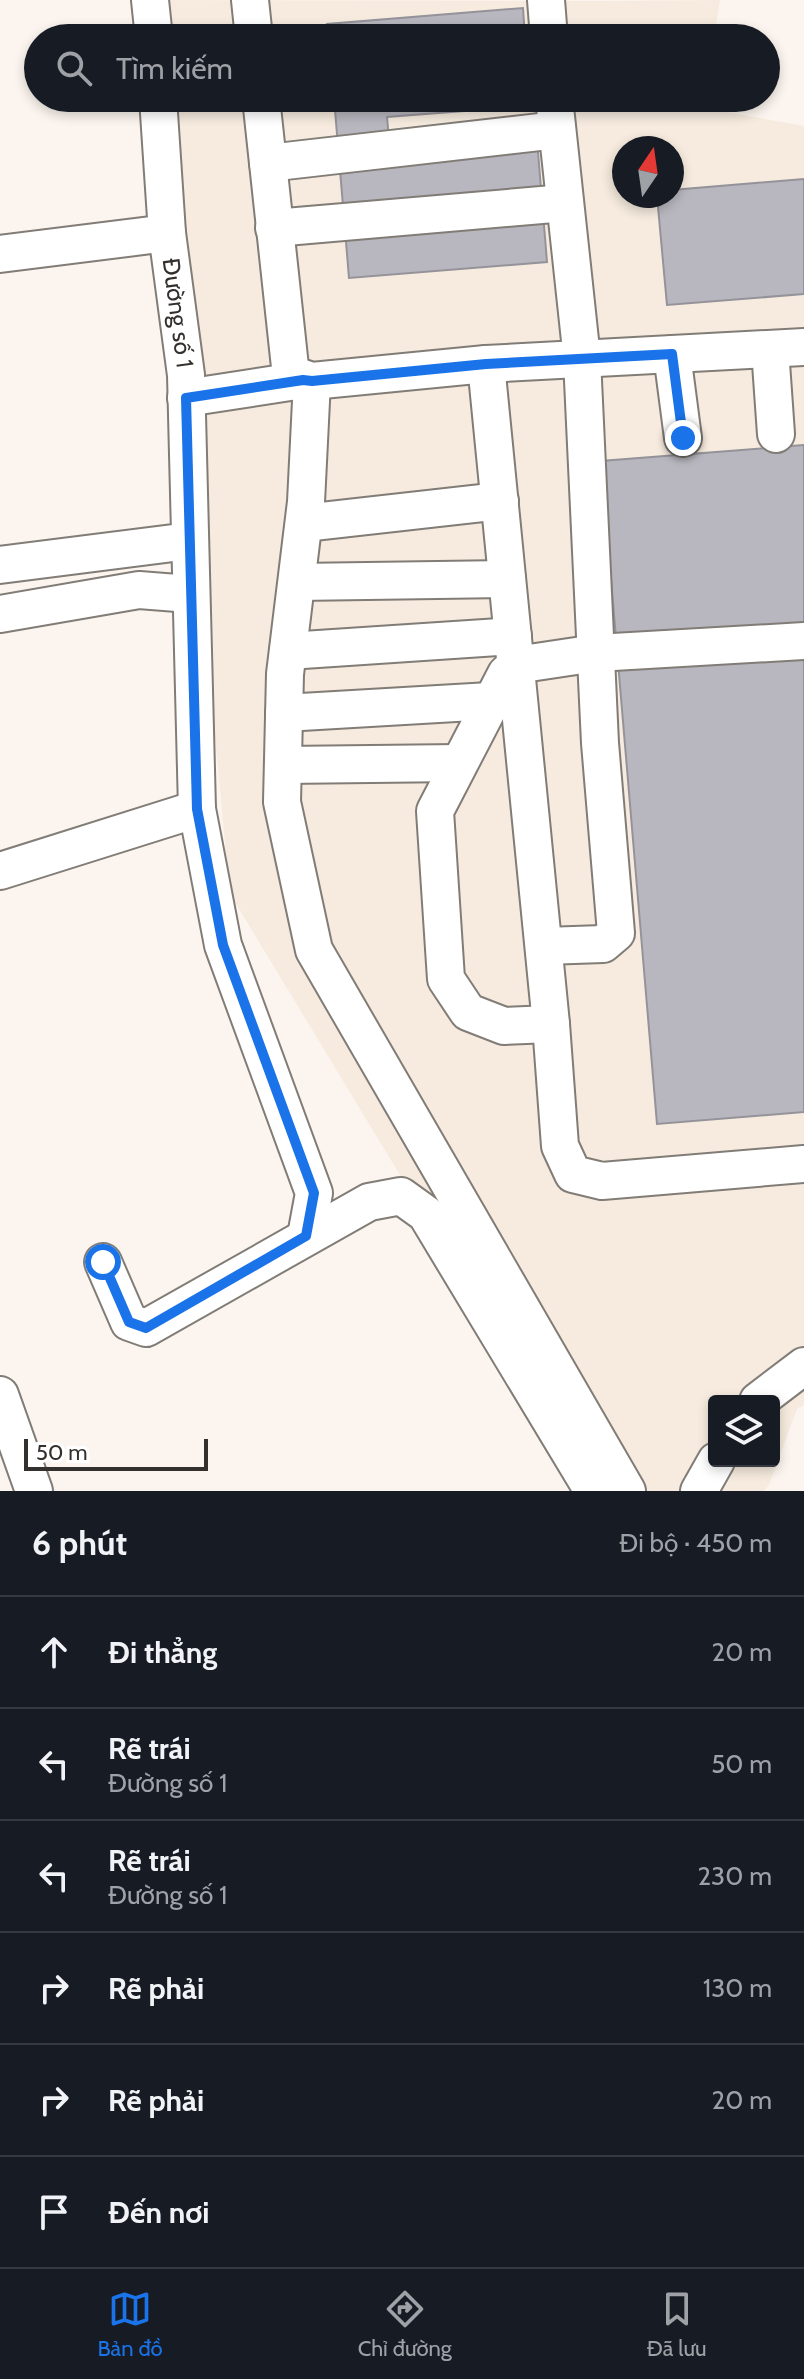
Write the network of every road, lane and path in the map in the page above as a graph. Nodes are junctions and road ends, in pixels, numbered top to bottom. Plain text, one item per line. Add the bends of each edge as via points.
1 (150, 0) edge
2 (250, 0) edge
3 (546, 0) edge
4 (153, 24) edge
5 (253, 24) edge
6 (548, 24) edge
7 (159, 112) edge
8 (263, 112) edge
9 (555, 114) edge
10 (268, 163) junction
11 (565, 203) junction
12 (274, 228) junction
13 (167, 233) junction
14 (0, 254) edge
15 (787, 348) edge
16 (672, 354) junction
17 (582, 359) junction
18 (486, 364) junction
19 (308, 380) junction
20 (186, 398) junction
21 (776, 434) dead end
22 (683, 438) dead end
23 (500, 501) junction
24 (304, 523) junction
25 (189, 541) junction
26 (0, 565) edge
27 (507, 579) junction
28 (297, 582) junction
29 (190, 594) junction
30 (0, 614) edge
31 (804, 641) edge
32 (288, 651) junction
33 (515, 651) junction
34 (596, 653) junction
35 (490, 701) junction
36 (284, 713) junction
37 (459, 763) junction
38 (283, 765) junction
39 (197, 809) junction
40 (0, 871) edge
41 (544, 946) junction
42 (551, 1024) junction
43 (804, 1164) edge
44 (306, 1236) junction
45 (103, 1262) dead end
46 (804, 1366) edge
47 (0, 1395) edge
48 (766, 1395) edge
49 (10, 1452) edge
50 (713, 1467) edge
51 (34, 1491) edge
52 (593, 1491) edge
53 (627, 1491) edge
54 (699, 1491) edge

1 - 4 street
2 - 5 street
3 - 6 street
7 - 13 street, Đường số 1
8 - 10 street
9 - 10 street
9 - 11 street
10 - 12 street
11 - 12 street
11 - 17 street
12 - 19 street via 290,367
13 - 14 street
13 - 20 street, Đường số 1
15 - 16 street
15 - 21 street
16 - 17 street
16 - 22 street
17 - 18 street
17 - 34 street
18 - 19 street
18 - 23 street
19 - 20 street
19 - 24 street
20 - 25 street, Đường số 1
23 - 24 street
23 - 27 street
24 - 28 street
25 - 26 street
25 - 29 street, Đường số 1
27 - 28 street
27 - 33 street
28 - 32 street
29 - 30 street via 139,590
29 - 39 street, Đường số 1
31 - 34 street
32 - 33 street
32 - 36 street
33 - 34 street
33 - 35 street
33 - 41 street
34 - 41 street via 616,933 603,944
35 - 36 street
35 - 37 street
36 - 38 street
37 - 38 street
37 - 42 street via 435,811 446,979 468,1012 504,1026
38 - 53 street via 282,802 314,950
39 - 40 street
39 - 44 street, Đường số 1 via 223,945 314,1193
41 - 42 street
42 - 43 street via 560,1146 573,1174 602,1181
44 - 45 street via 146,1328 129,1322
44 - 52 street via 369,1202 401,1196 426,1214
46 - 48 street
47 - 49 street
49 - 51 street
50 - 54 street

